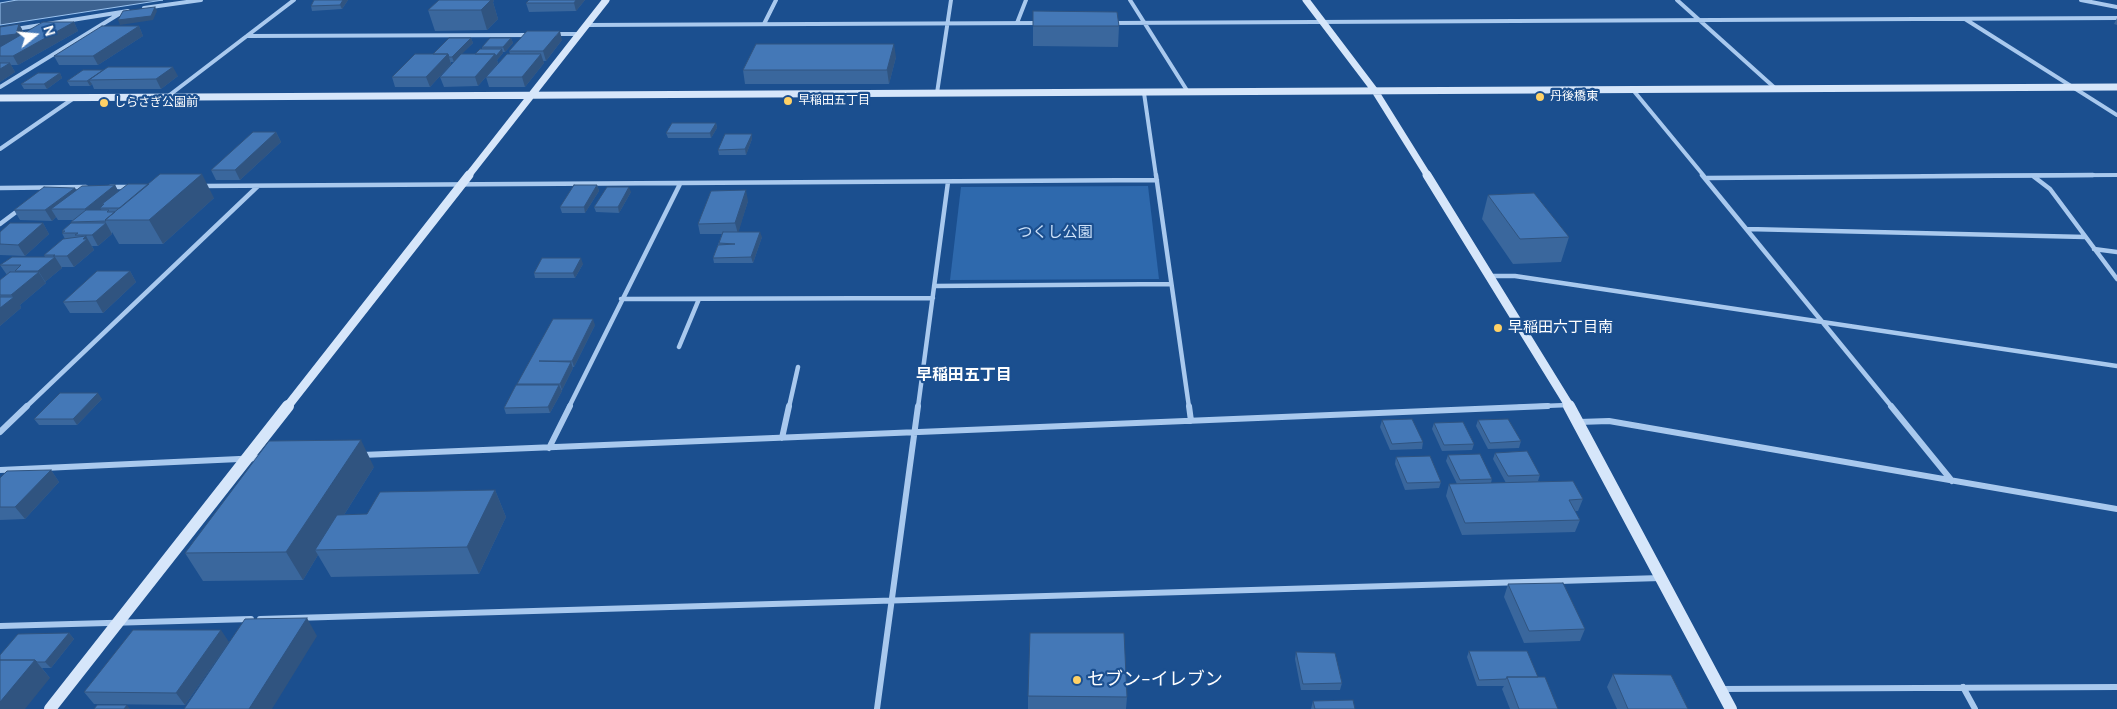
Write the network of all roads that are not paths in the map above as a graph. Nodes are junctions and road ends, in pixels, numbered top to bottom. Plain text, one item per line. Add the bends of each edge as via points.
1 (201, 0) edge
2 (294, 0) edge
3 (606, 0) edge
4 (776, 0) edge
5 (951, 0) edge
6 (1026, 0) edge
7 (1130, 0) edge
8 (1306, 0) edge
9 (1677, 0) edge
10 (2081, 0) edge
11 (2117, 7) edge
12 (140, 9) edge
13 (131, 10) edge
14 (122, 12) junction
15 (2117, 18) edge
16 (1964, 19) junction
17 (1700, 20) junction
18 (1322, 22) junction
19 (947, 23) junction
20 (1046, 23) edge
21 (1105, 23) edge
22 (1144, 23) junction
23 (764, 24) junction
24 (1017, 24) junction
25 (586, 25) junction
26 (8, 30) edge
27 (540, 34) edge
28 (550, 34) edge
29 (579, 34) junction
30 (247, 36) junction
31 (0, 87) edge
32 (2073, 87) junction
33 (2117, 87) edge
34 (1776, 89) junction
35 (1633, 90) junction
36 (1375, 91) junction
37 (1144, 92) junction
38 (1188, 92) junction
39 (937, 93) junction
40 (533, 96) junction
41 (0, 98) edge
42 (75, 98) junction
43 (166, 98) junction
44 (2117, 115) edge
45 (0, 149) edge
46 (2117, 175) edge
47 (2033, 176) junction
48 (1706, 178) junction
49 (1157, 180) junction
50 (948, 182) junction
51 (680, 184) junction
52 (463, 185) junction
53 (192, 186) dead end
54 (259, 186) junction
55 (96, 187) edge
56 (105, 187) edge
57 (134, 187) edge
58 (0, 188) edge
59 (48, 188) junction
60 (40, 193) edge
61 (27, 203) edge
62 (0, 224) edge
63 (1747, 229) junction
64 (2085, 237) junction
65 (2094, 249) junction
66 (2117, 252) edge
67 (1488, 276) junction
68 (2117, 279) edge
69 (1171, 284) junction
70 (934, 286) junction
71 (932, 298) junction
72 (621, 299) junction
73 (700, 299) junction
74 (1824, 322) junction
75 (679, 347) dead end
76 (2117, 366) edge
77 (798, 367) dead end
78 (1568, 405) junction
79 (1191, 421) junction
80 (1579, 422) junction
81 (0, 432) edge
82 (914, 433) junction
83 (782, 438) junction
84 (548, 448) junction
85 (354, 455) edge
86 (266, 458) edge
87 (247, 459) junction
88 (0, 470) edge
89 (1952, 481) junction
90 (2117, 509) edge
91 (1661, 578) junction
92 (892, 600) junction
93 (116, 623) junction
94 (0, 626) edge
95 (1963, 687) junction
96 (2117, 687) edge
97 (1720, 689) junction
98 (50, 709) edge
99 (877, 709) edge
100 (1731, 709) edge
101 (1975, 709) edge

1 - 12 street
2 - 30 street
3 - 25 street
4 - 23 street
5 - 19 street
6 - 24 street
7 - 22 street
8 - 18 street
9 - 17 street
10 - 11 street
13 - 14 street
14 - 26 street
14 - 31 street
15 - 16 street
16 - 17 street
16 - 32 street
17 - 18 street
17 - 34 street
18 - 22 street
18 - 36 street
19 - 23 street
19 - 24 street
19 - 39 street
20 - 24 street
21 - 22 street
22 - 38 street
23 - 25 street
25 - 29 street
27 - 30 street
28 - 29 street
29 - 40 street
30 - 43 street
32 - 33 street
32 - 34 street
32 - 44 street
34 - 35 street
35 - 36 street
35 - 48 street
36 - 38 street
36 - 67 street
37 - 38 street
37 - 39 street
37 - 49 street
39 - 40 street
40 - 43 street
40 - 52 street
41 - 42 street
42 - 43 street
42 - 45 street
46 - 47 street
47 - 48 street
47 - 64 street via 2050,189
48 - 63 street
49 - 50 street
49 - 69 street
50 - 51 street
50 - 70 street
51 - 52 street
51 - 72 street
52 - 54 street
52 - 87 street
53 - 54 street
54 - 81 street
55 - 59 street
56 - 57 street
58 - 59 street
59 - 60 street
61 - 62 street
63 - 64 street
63 - 74 street
64 - 65 street
65 - 66 street
65 - 68 street
67 - 74 street via 1515,276
67 - 78 street
69 - 70 street
69 - 79 street
70 - 71 street
71 - 73 street
71 - 82 street
72 - 73 street
72 - 84 street
73 - 75 street
74 - 76 street
74 - 89 street
77 - 83 street
78 - 79 street
78 - 80 street
79 - 82 street
80 - 89 street via 1609,421
80 - 91 street
82 - 83 street
82 - 92 street
83 - 84 street
84 - 85 street
86 - 87 street
87 - 88 street
87 - 93 street
89 - 90 street
91 - 92 street
91 - 97 street
92 - 93 street
92 - 99 street
93 - 94 street
93 - 98 street
95 - 96 street
95 - 97 street
95 - 101 street
97 - 100 street

